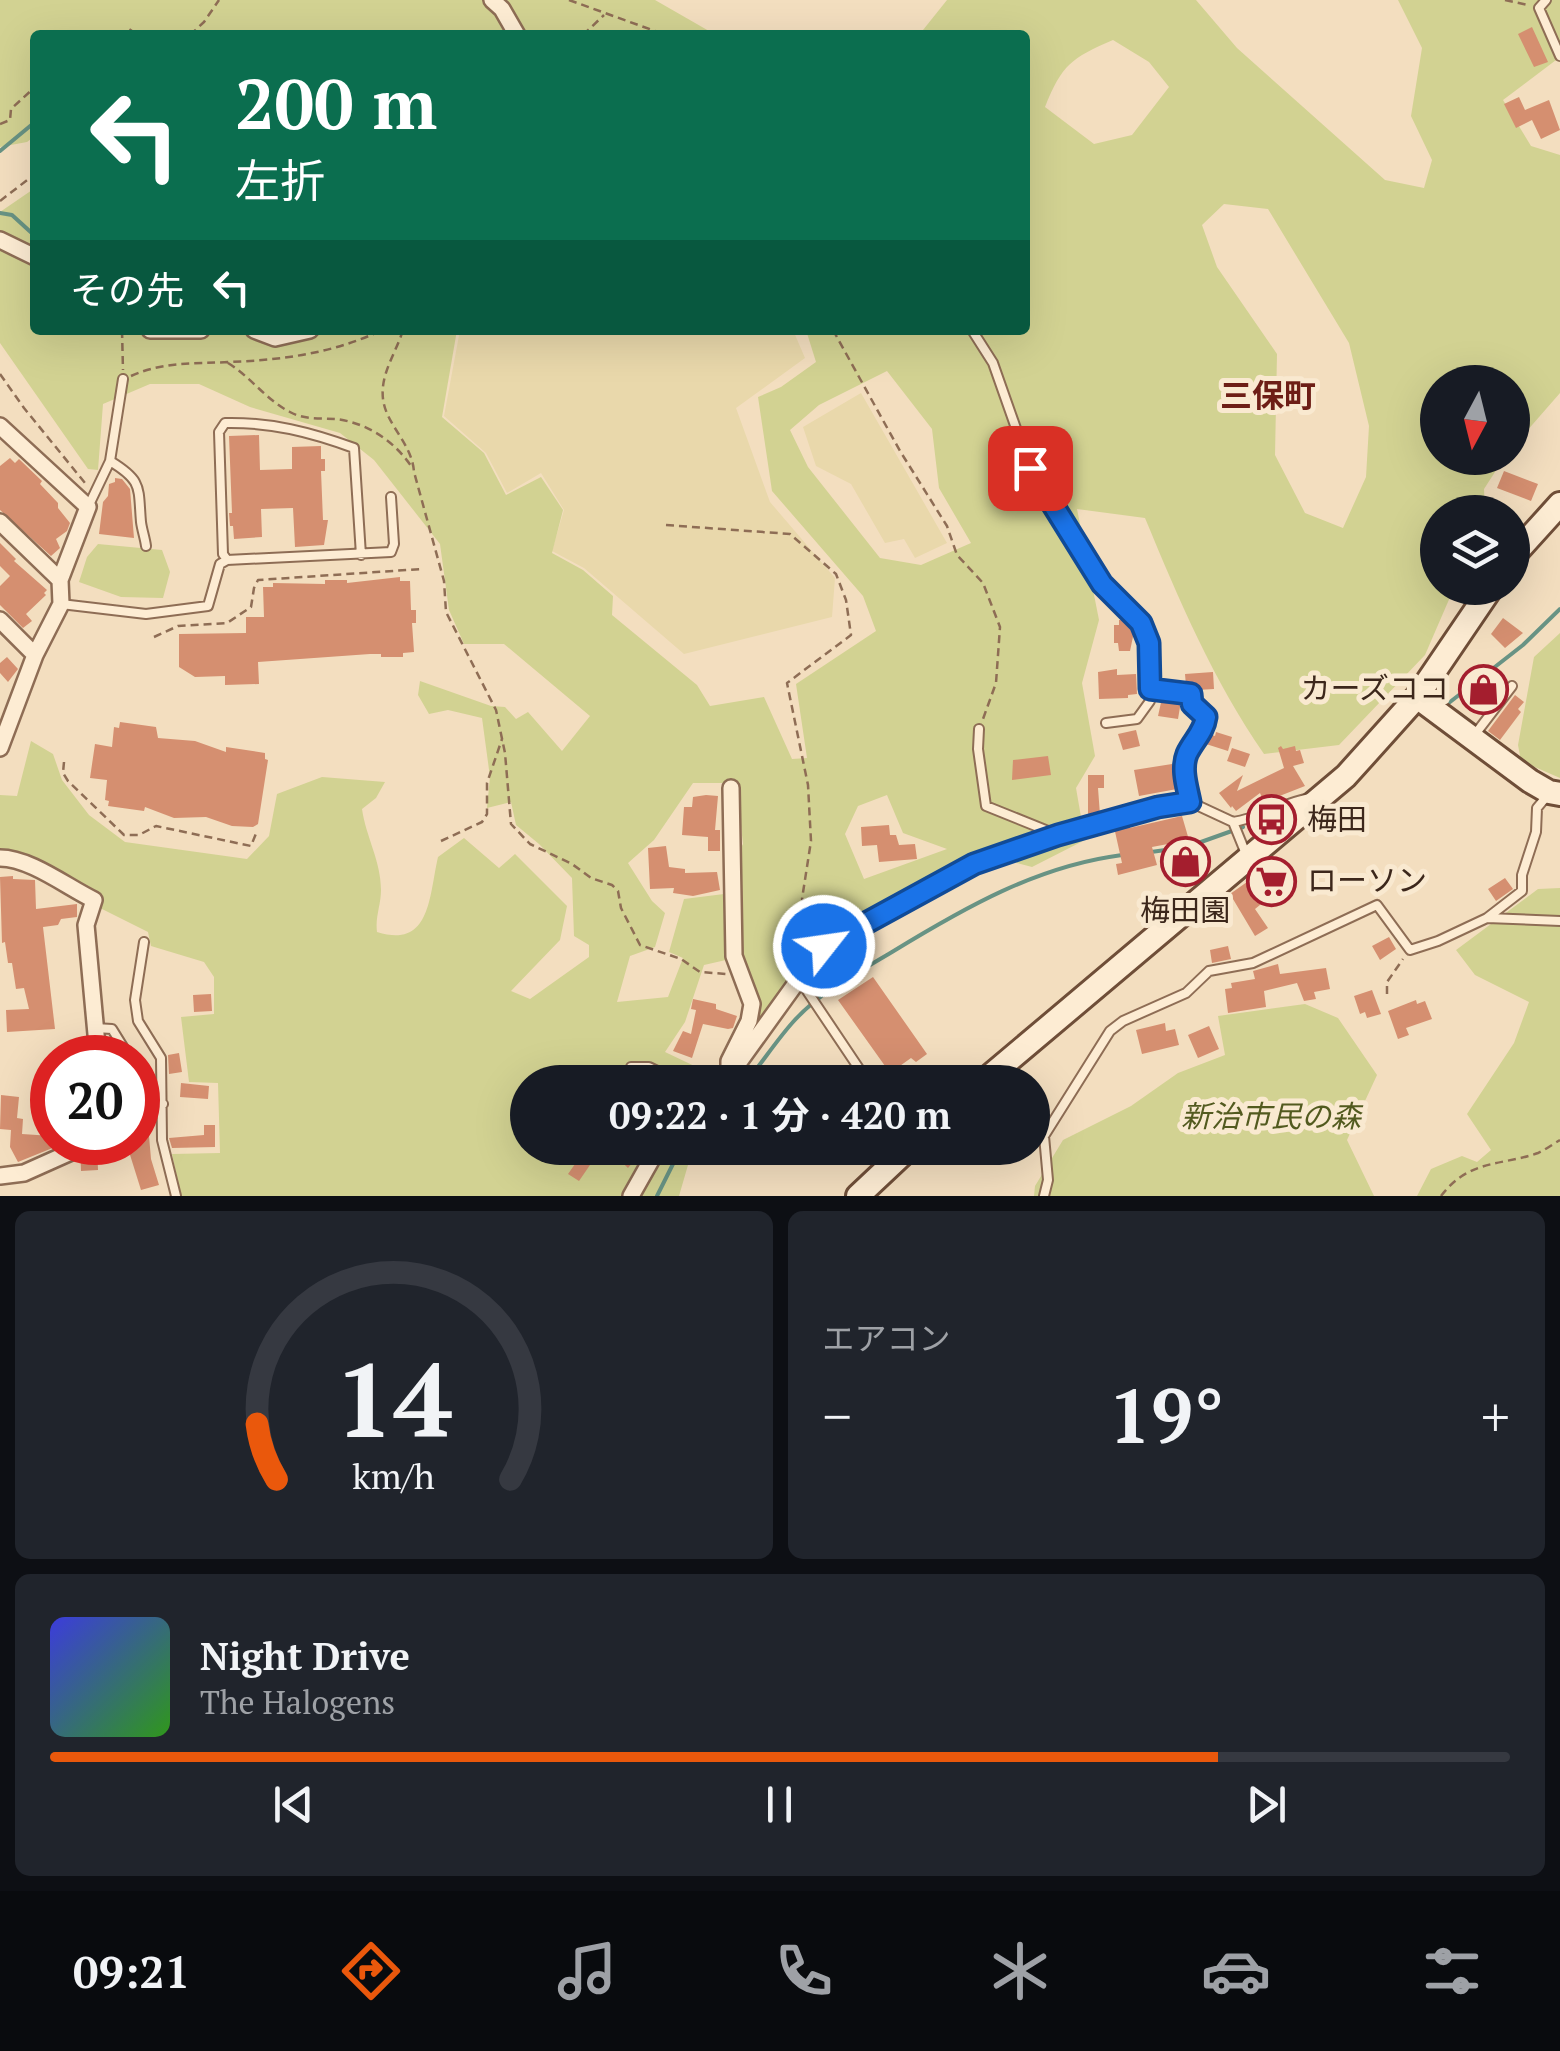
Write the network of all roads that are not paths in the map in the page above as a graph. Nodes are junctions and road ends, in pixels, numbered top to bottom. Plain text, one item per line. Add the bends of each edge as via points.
1 (492, 0) edge
2 (1543, 4) edge
3 (514, 30) edge
4 (1560, 56) edge
5 (0, 240) edge
6 (30, 255) edge
7 (975, 335) edge
8 (124, 380) road end
9 (0, 426) edge
10 (110, 461) junction
11 (390, 498) dead end
12 (1559, 500) edge
13 (91, 501) junction
14 (0, 522) edge
15 (1530, 535) edge
16 (146, 546) dead end
17 (362, 555) junction
18 (227, 560) junction
19 (60, 580) junction
20 (61, 604) junction
21 (1479, 605) edge
22 (0, 620) edge
23 (35, 655) junction
24 (1512, 686) dead end
25 (1150, 689) junction
26 (1417, 697) junction
27 (1106, 723) dead end
28 (3, 727) edge
29 (979, 729) road end
30 (1472, 736) junction
31 (0, 748) edge
32 (732, 788) dead end
33 (1555, 793) edge
34 (1323, 795) junction
35 (1190, 802) junction
36 (1234, 823) junction
37 (1058, 835) junction
38 (1243, 848) junction
39 (0, 858) edge
40 (1487, 918) junction
41 (1560, 921) edge
42 (144, 942) dead end
43 (798, 979) junction
44 (95, 1028) junction
45 (95, 1035) edge
46 (116, 1035) edge
47 (728, 1065) edge
48 (737, 1065) edge
49 (857, 1065) edge
50 (1003, 1065) edge
51 (160, 1103) edge
52 (163, 1104) junction
53 (42, 1165) edge
54 (648, 1165) edge
55 (891, 1165) edge
56 (0, 1176) edge
57 (176, 1196) edge
58 (631, 1196) edge
59 (858, 1196) edge
60 (1044, 1196) edge

1 - 3 street
2 - 4 lane
5 - 6 street
7 - 25 lane via 993,363 1030,468 1102,584 1141,623 1149,643
8 - 10 lane
9 - 13 street
10 - 13 lane
10 - 16 lane via 140,488
11 - 17 lane via 391,552
12 - 15 street
13 - 19 street
14 - 19 street
17 - 18 lane
17 - 18 lane via 354,448 288,426 225,423 219,432
18 - 20 lane via 208,606 146,614
19 - 20 street
20 - 23 street
21 - 26 street
22 - 23 street
23 - 28 street
24 - 30 lane
25 - 27 lane via 1137,719
25 - 35 lane via 1191,694 1206,717 1186,755
26 - 30 street
26 - 34 street
28 - 31 street
29 - 37 lane via 986,806
30 - 33 street
32 - 47 street via 734,956 752,1004
33 - 40 lane via 1537,808 1522,891
34 - 36 lane
34 - 38 street
35 - 36 lane
35 - 37 lane
36 - 38 lane
37 - 43 lane via 974,864 828,944
38 - 50 street
39 - 44 street via 43,871 94,900 86,926
40 - 41 lane
40 - 60 lane via 1410,950 1377,905 1253,962 1209,971 1186,993 1123,1021 1110,1030 1044,1136
42 - 52 lane via 135,1000 138,1020 161,1058
43 - 48 street
43 - 49 lane
44 - 45 street
44 - 46 lane
51 - 52 lane
52 - 57 lane via 162,1140
53 - 56 street
54 - 58 street
55 - 59 street

